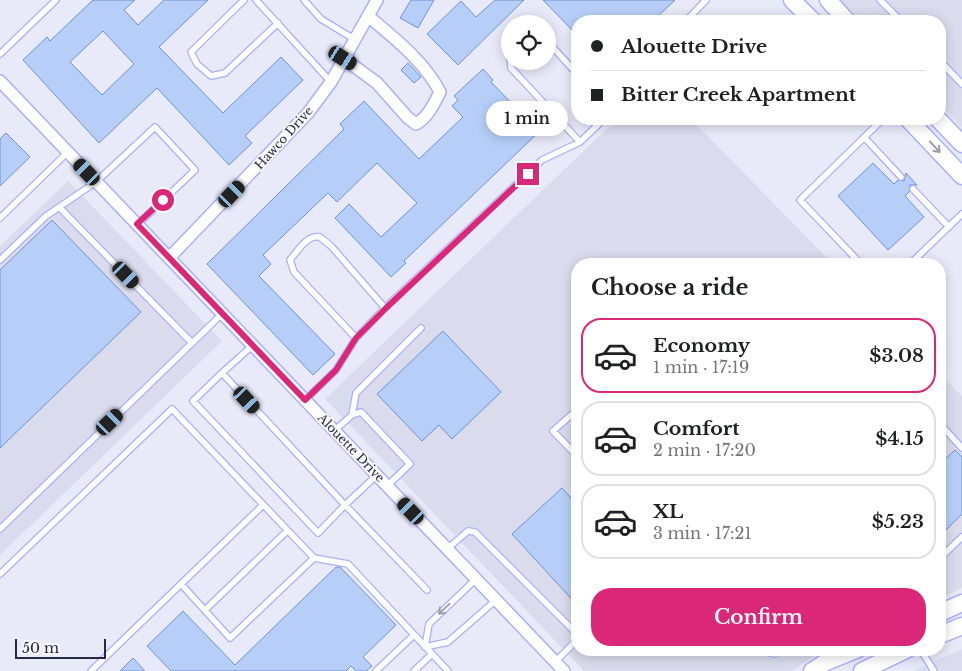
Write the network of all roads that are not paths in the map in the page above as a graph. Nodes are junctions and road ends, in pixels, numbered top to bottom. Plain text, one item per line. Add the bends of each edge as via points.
1 (56, 0) edge
2 (244, 0) edge
3 (256, 0) edge
4 (304, 0) edge
5 (377, 0) edge
6 (706, 0) edge
7 (792, 0) edge
8 (828, 0) edge
9 (880, 0) edge
10 (692, 15) edge
11 (807, 15) edge
12 (842, 15) edge
13 (895, 15) edge
14 (368, 16) junction
15 (278, 24) junction
16 (354, 39) junction
17 (556, 51) edge
18 (0, 54) edge
19 (343, 58) junction
20 (571, 67) edge
21 (946, 67) edge
22 (513, 70) edge
23 (0, 81) edge
24 (332, 82) junction
25 (962, 84) edge
26 (598, 125) edge
27 (877, 125) edge
28 (914, 125) edge
29 (944, 125) edge
30 (864, 137) junction
31 (580, 142) junction
32 (962, 144) edge
33 (68, 152) junction
34 (962, 176) edge
35 (902, 177) dead end
36 (96, 182) junction
37 (913, 189) dead end
38 (60, 208) junction
39 (962, 214) edge
40 (0, 218) edge
41 (137, 224) junction
42 (948, 227) junction
43 (169, 258) junction
44 (855, 258) edge
45 (916, 258) edge
46 (0, 260) edge
47 (386, 308) junction
48 (222, 314) junction
49 (421, 328) dead end
50 (356, 338) junction
51 (192, 343) junction
52 (252, 345) junction
53 (222, 373) junction
54 (305, 400) junction
55 (352, 415) junction
56 (571, 415) edge
57 (334, 430) junction
58 (946, 432) edge
59 (962, 448) edge
60 (571, 450) edge
61 (377, 475) junction
62 (387, 486) junction
63 (263, 505) junction
64 (345, 506) junction
65 (0, 529) edge
66 (287, 530) junction
67 (962, 537) edge
68 (448, 549) junction
69 (946, 552) edge
70 (314, 558) junction
71 (0, 574) edge
72 (476, 579) junction
73 (181, 584) junction
74 (426, 590) dead end
75 (496, 600) junction
76 (962, 603) edge
77 (205, 610) junction
78 (946, 610) edge
79 (962, 626) edge
80 (571, 630) edge
81 (946, 633) edge
82 (414, 635) junction
83 (571, 645) edge
84 (425, 647) junction
85 (432, 654) junction
86 (841, 656) edge
87 (893, 656) edge
88 (924, 656) edge
89 (555, 662) junction
90 (91, 671) edge
91 (376, 671) edge
92 (414, 671) edge
93 (448, 671) edge
94 (564, 671) edge
95 (812, 671) edge
96 (862, 671) edge
97 (934, 671) edge

1 - 18 lane
2 - 15 lane via 191,52 197,64 211,76 225,73
3 - 15 lane
4 - 16 lane via 321,19
5 - 14 street, Hawco Drive
6 - 10 lane
7 - 11 main road
8 - 12 main road
9 - 13 lane
14 - 16 street, Hawco Drive
14 - 19 street via 432,76 440,92 431,109 416,124 377,83
15 - 24 lane
16 - 19 street, Hawco Drive
17 - 20 lane
19 - 24 street, Hawco Drive
21 - 25 lane
22 - 31 lane
23 - 33 street, Alouette Drive
24 - 43 street, Hawco Drive via 288,136
26 - 31 lane
27 - 30 lane
28 -> 34 main road
29 - 32 main road
30 - 35 lane
30 - 44 lane via 800,200
31 - 47 lane via 542,160
33 - 36 street, Alouette Drive
33 - 40 lane
36 - 38 lane
36 - 41 street, Alouette Drive
36 - 41 lane via 155,127 196,170
37 - 42 lane
38 - 46 lane via 46,216
38 - 51 lane
39 - 42 lane
41 - 43 street, Alouette Drive
42 - 45 lane
43 - 48 street, Alouette Drive
47 - 50 lane
47 - 50 lane via 331,246 320,237 310,238 290,260 294,272
48 - 51 lane
48 - 52 street, Alouette Drive
49 - 55 lane via 356,393
50 - 54 lane via 336,370
51 - 65 lane
52 - 53 lane
52 - 54 street, Alouette Drive
53 - 64 lane
53 - 64 lane via 193,401 318,533
54 - 57 street, Alouette Drive
55 - 57 lane
55 - 62 lane via 361,412 410,464
56 - 60 lane via 553,431
57 - 61 street, Alouette Drive
58 - 59 lane
61 - 62 street, Alouette Drive
61 - 64 lane
62 - 68 street, Alouette Drive
63 - 66 lane
63 - 71 lane via 172,409
63 - 73 lane
64 - 74 lane
66 - 70 lane
66 - 77 lane
67 - 69 lane
68 - 72 street, Alouette Drive
68 - 80 lane via 468,531 475,532
70 - 77 lane via 230,638
70 - 82 lane via 348,564
72 - 75 street, Alouette Drive
72 -> 84 lane via 429,624
73 - 77 lane
73 - 90 lane
75 - 84 lane via 448,642
75 - 89 street, Alouette Drive
76 - 78 main road
79 - 81 main road
82 - 84 lane
82 - 91 lane
83 - 89 lane
84 - 85 lane
85 - 92 lane
85 - 93 lane
86 - 95 main road
87 - 96 main road
88 - 97 lane
89 - 94 street, Alouette Drive

